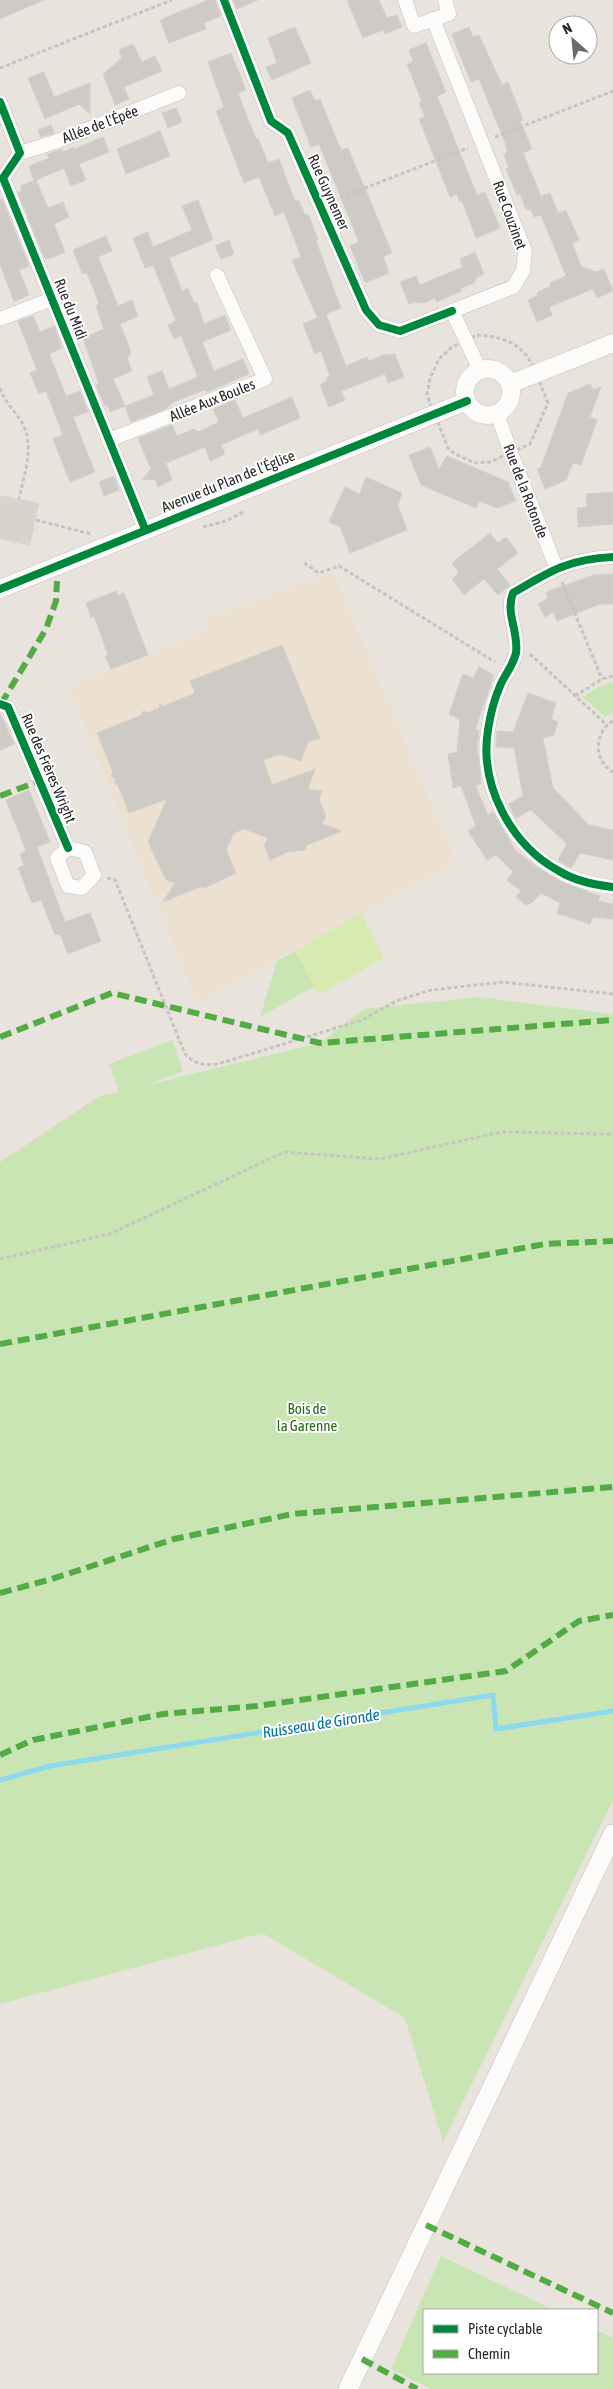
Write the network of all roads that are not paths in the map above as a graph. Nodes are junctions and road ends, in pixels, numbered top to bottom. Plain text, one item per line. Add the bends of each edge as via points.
1 (224, 0) edge
2 (405, 0) edge
3 (445, 0) edge
4 (433, 19) junction
5 (179, 93) dead end
6 (0, 102) edge
7 (20, 153) junction
8 (217, 275) dead end
9 (52, 299) junction
10 (452, 311) junction
11 (0, 319) edge
12 (613, 343) edge
13 (480, 370) junction
14 (510, 384) junction
15 (467, 401) junction
16 (497, 414) junction
17 (109, 440) junction
18 (145, 529) junction
19 (613, 557) edge
20 (556, 567) junction
21 (0, 589) edge
22 (0, 704) edge
23 (68, 848) junction
24 (613, 887) edge
25 (613, 1834) edge
26 (348, 2389) edge

1 - 10 street, Rue Guynemer via 271,121 288,133 366,310 379,325 400,331
2 - 4 street via 414,26
3 - 4 street via 449,14
4 - 10 street, Rue Couzinet via 525,250 523,271 513,287
5 - 7 street, Allée de l'Épée
6 - 7 street
7 - 9 street, Rue du Midi via 4,178
8 - 17 street, Allée Aux Boules via 265,379
9 - 11 street
9 - 17 street, Rue du Midi
10 - 13 street
12 - 14 street
13 - 14 street via 501,373
13 - 15 street via 469,379 465,394
14 - 16 street via 511,398 504,410
15 - 16 street via 470,407 483,415
15 - 18 street, Avenue du Plan de l'Église
16 - 20 street, Rue de la Rotonde
17 - 18 street, Rue du Midi
18 - 21 street, Avenue du Plan de l'Église
19 - 20 street via 588,558
20 - 24 street via 513,593 510,601 516,641 513,664 500,685 492,710 486,756 490,780 504,817 520,840 537,856 580,880
22 - 23 street, Rue des Frères Wright via 8,707
23 - 23 street via 57,858 68,886 82,888 94,875 85,852
25 - 26 main road

